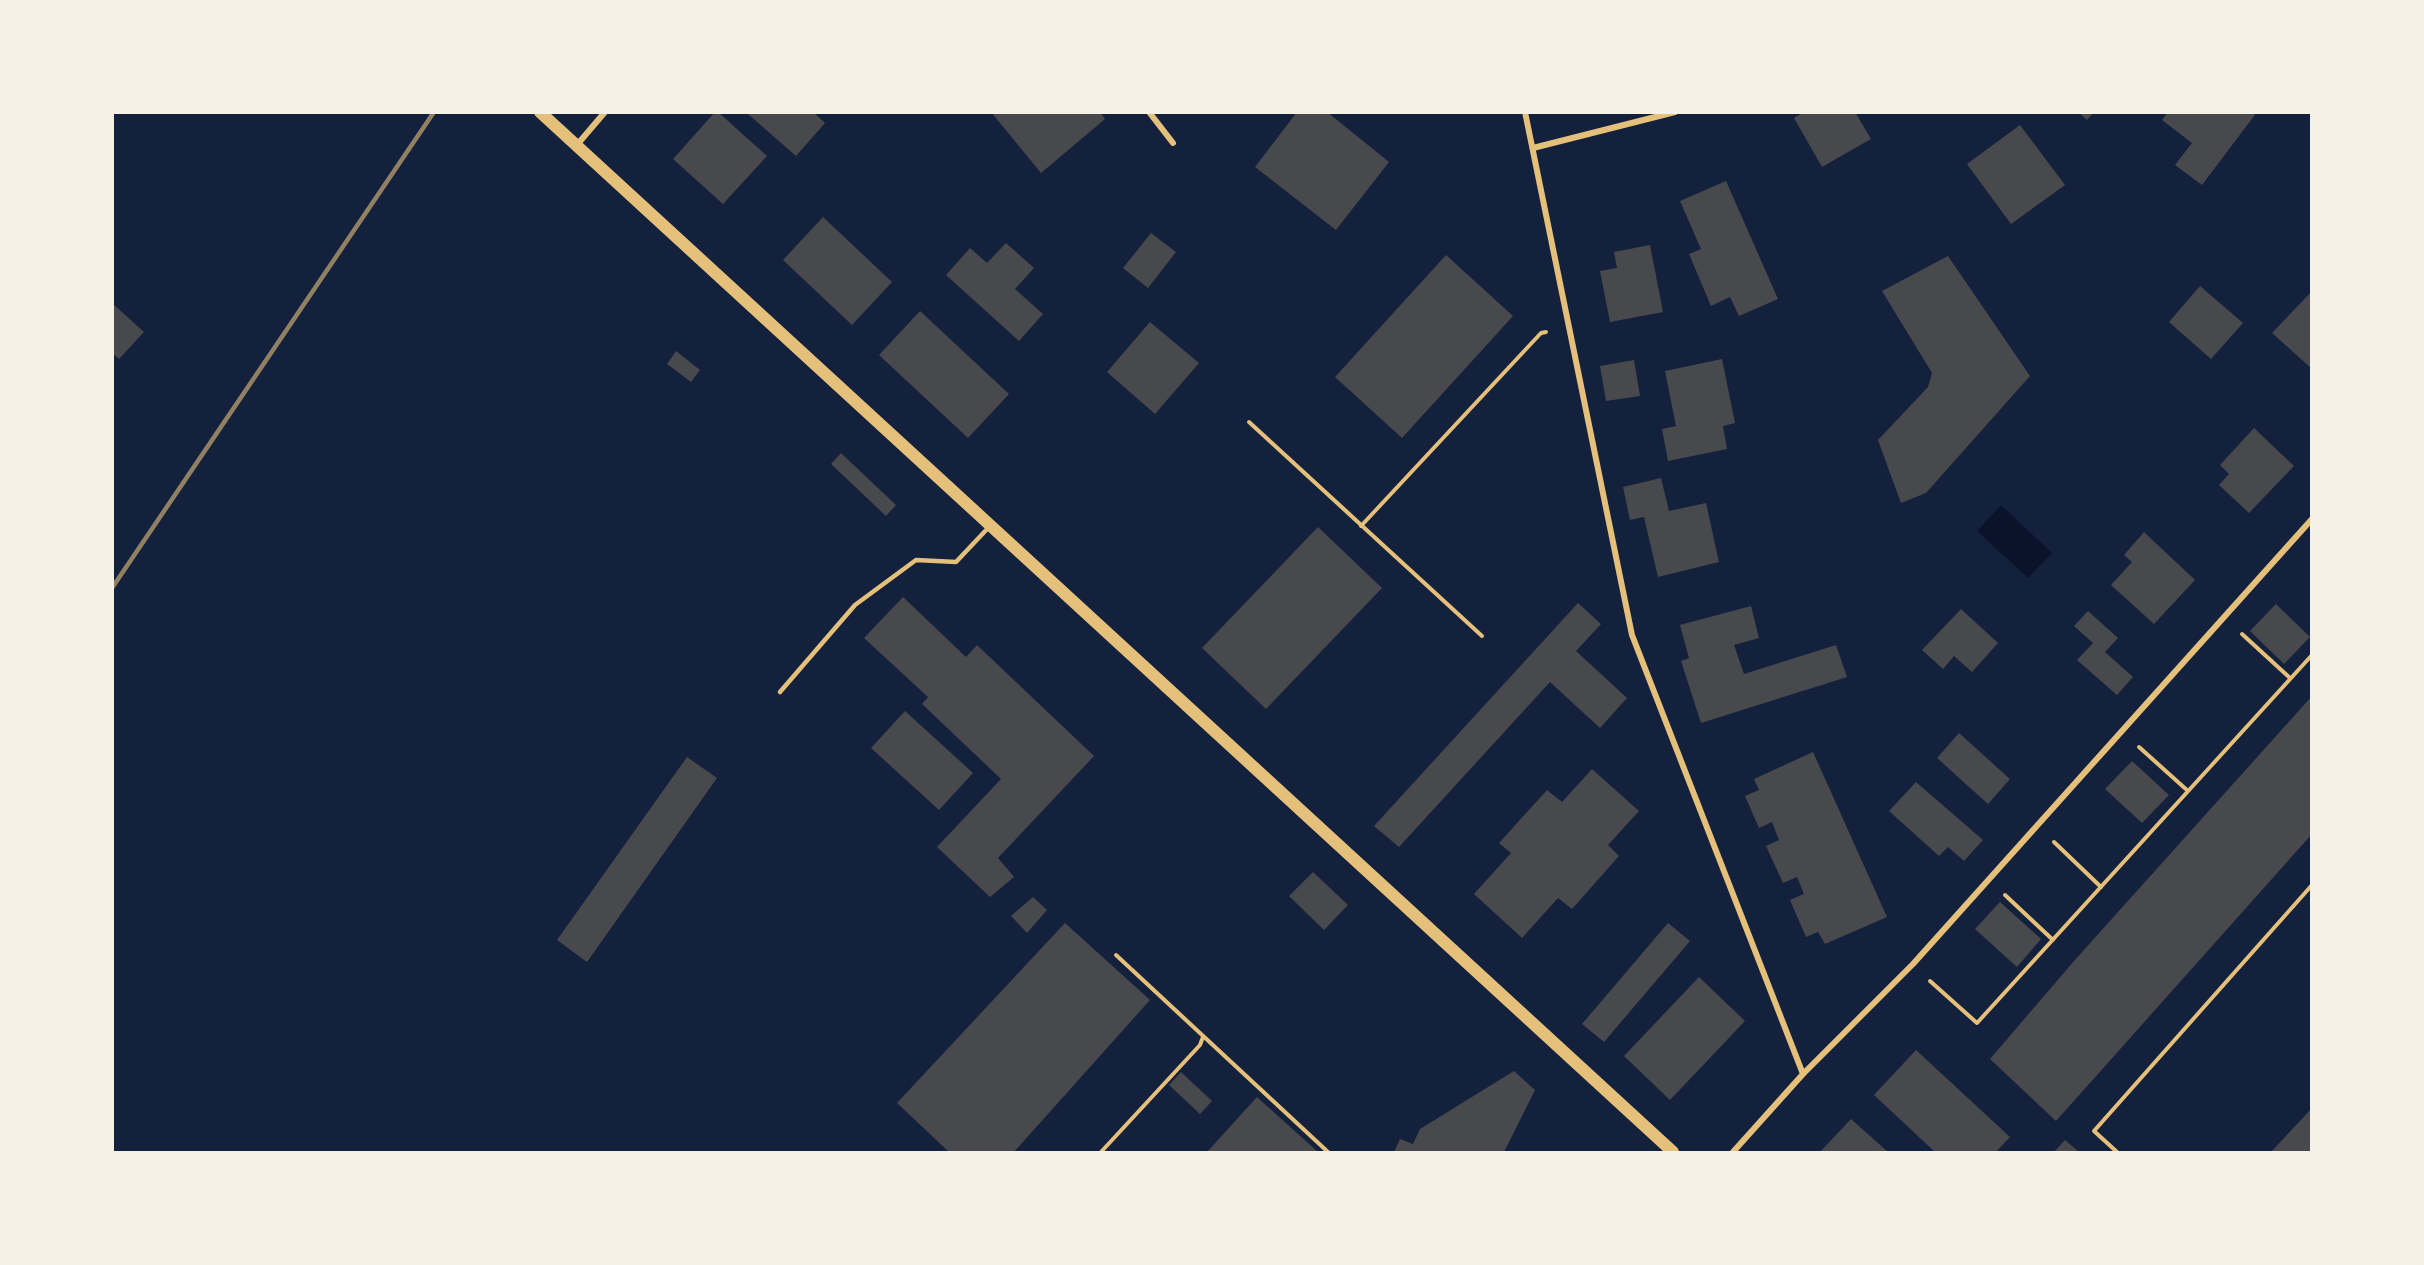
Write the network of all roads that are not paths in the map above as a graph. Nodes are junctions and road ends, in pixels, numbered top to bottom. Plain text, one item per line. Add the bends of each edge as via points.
1 (540, 112) edge
2 (605, 112) edge
3 (1149, 112) edge
4 (1525, 112) edge
5 (1675, 112) edge
6 (1173, 142) dead end
7 (576, 146) junction
8 (1533, 148) junction
9 (2312, 519) edge
10 (990, 526) junction
11 (780, 692) dead end
12 (1803, 1074) junction
13 (1673, 1152) edge
14 (1732, 1152) edge

1 - 7 main road
2 - 7 street
3 - 6 street
4 - 8 street
5 - 8 street
7 - 10 main road
8 - 12 street via 1632,634
9 - 12 street via 1913,964
10 - 11 lane via 956,562 916,560 855,605
10 - 13 main road
12 - 14 street

